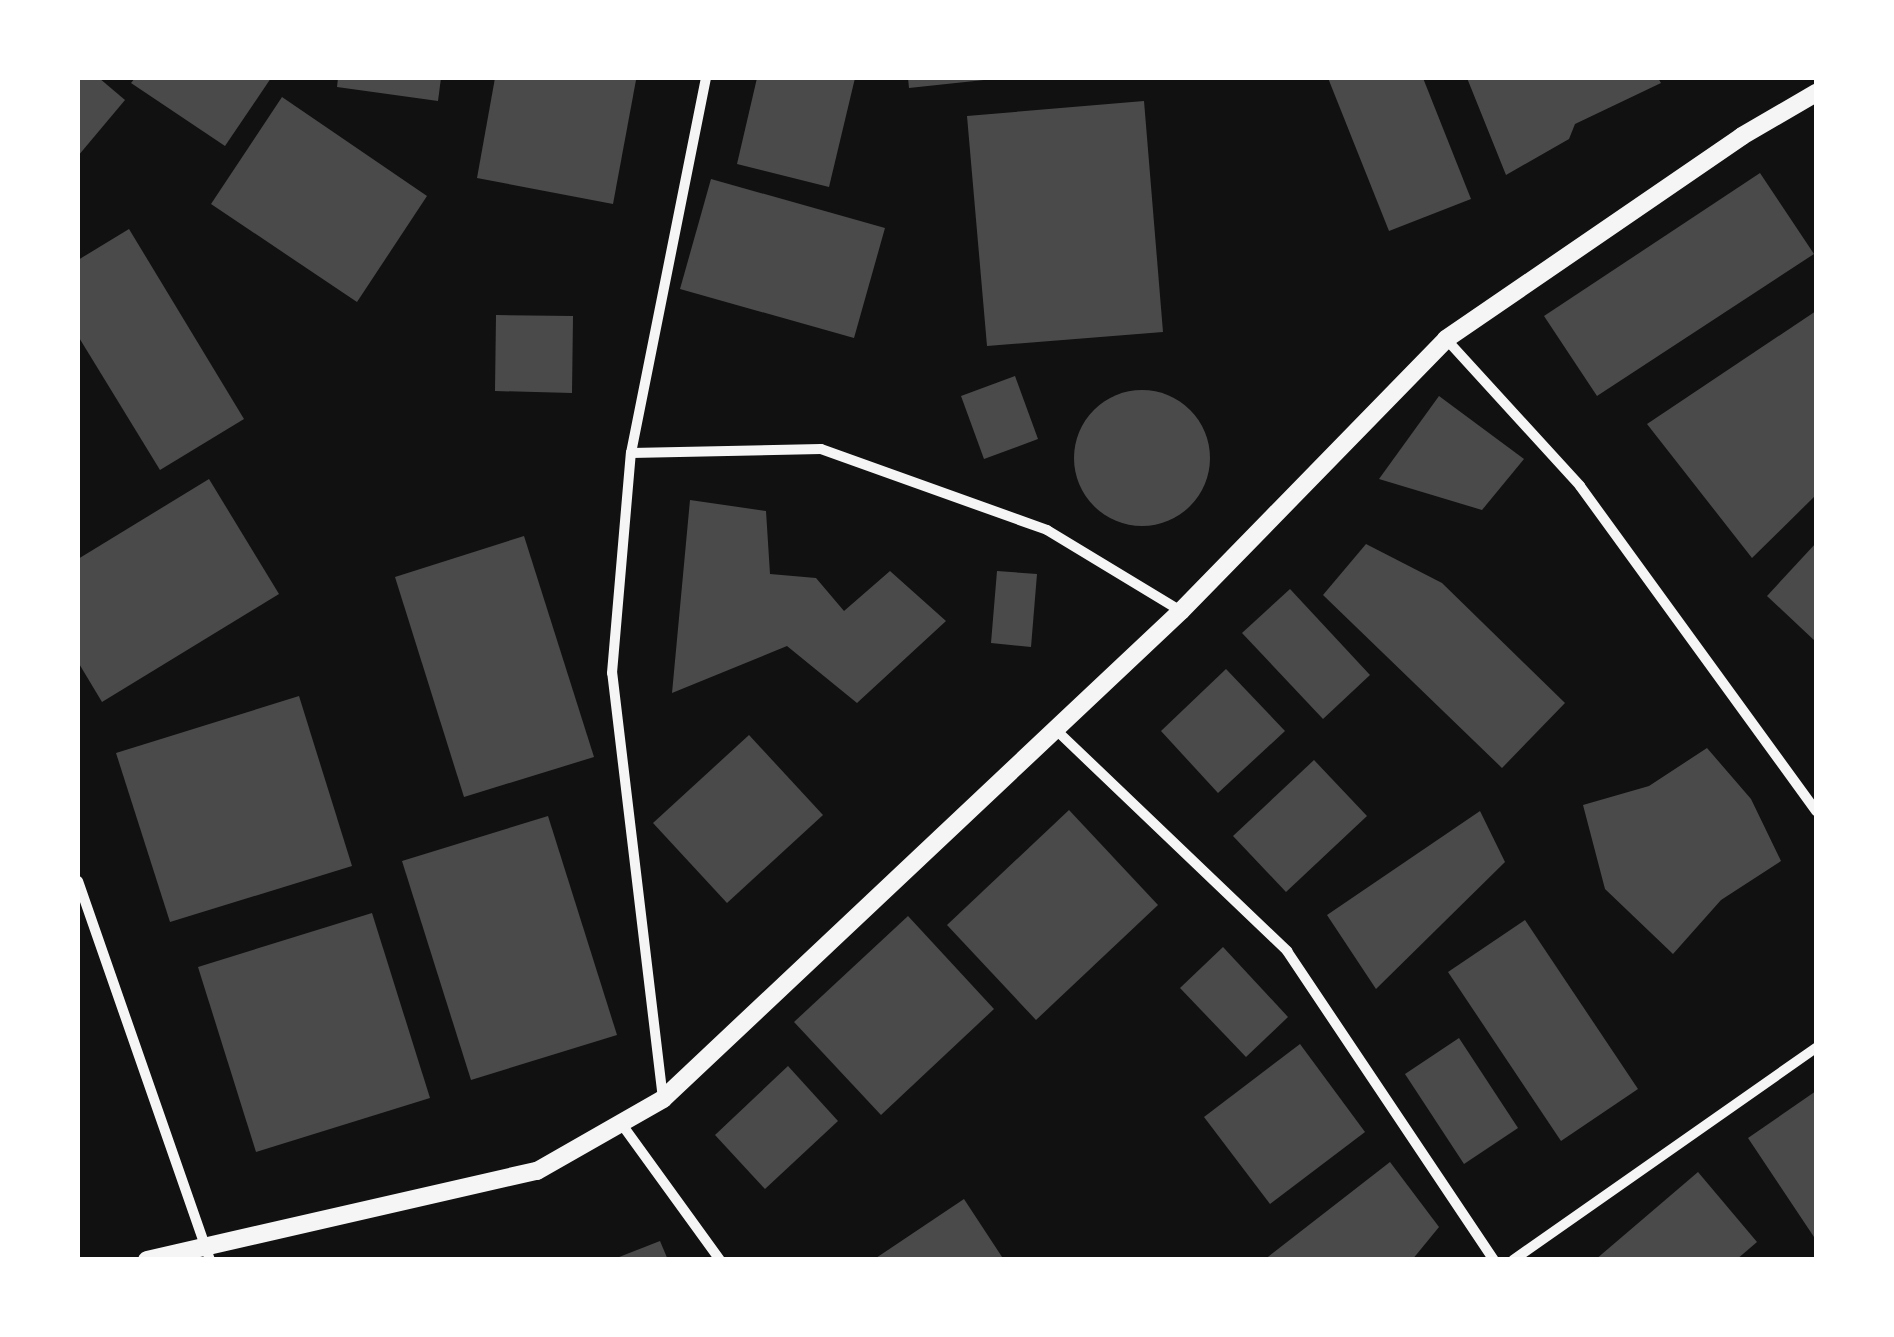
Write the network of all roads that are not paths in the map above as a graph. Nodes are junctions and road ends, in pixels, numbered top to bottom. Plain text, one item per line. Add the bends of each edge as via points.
1 (706, 78) edge
2 (1816, 93) edge
3 (1446, 339) junction
4 (631, 453) junction
5 (1181, 611) junction
6 (1053, 727) junction
7 (1816, 811) edge
8 (78, 881) edge
9 (1816, 1048) edge
10 (663, 1098) junction
11 (623, 1126) junction
12 (209, 1251) edge
13 (147, 1260) edge
14 (720, 1260) edge
15 (1494, 1260) edge
16 (1513, 1260) edge

1 - 4 street
2 - 3 street via 1742,136
3 - 5 street
3 - 7 street via 1580,486
4 - 5 street via 821,449 1047,530
4 - 10 street via 612,673
5 - 6 street
6 - 10 street
6 - 15 street via 1286,951
8 - 12 street
9 - 16 street
10 - 11 street
11 - 12 street via 536,1171
11 - 14 street
12 - 13 street

